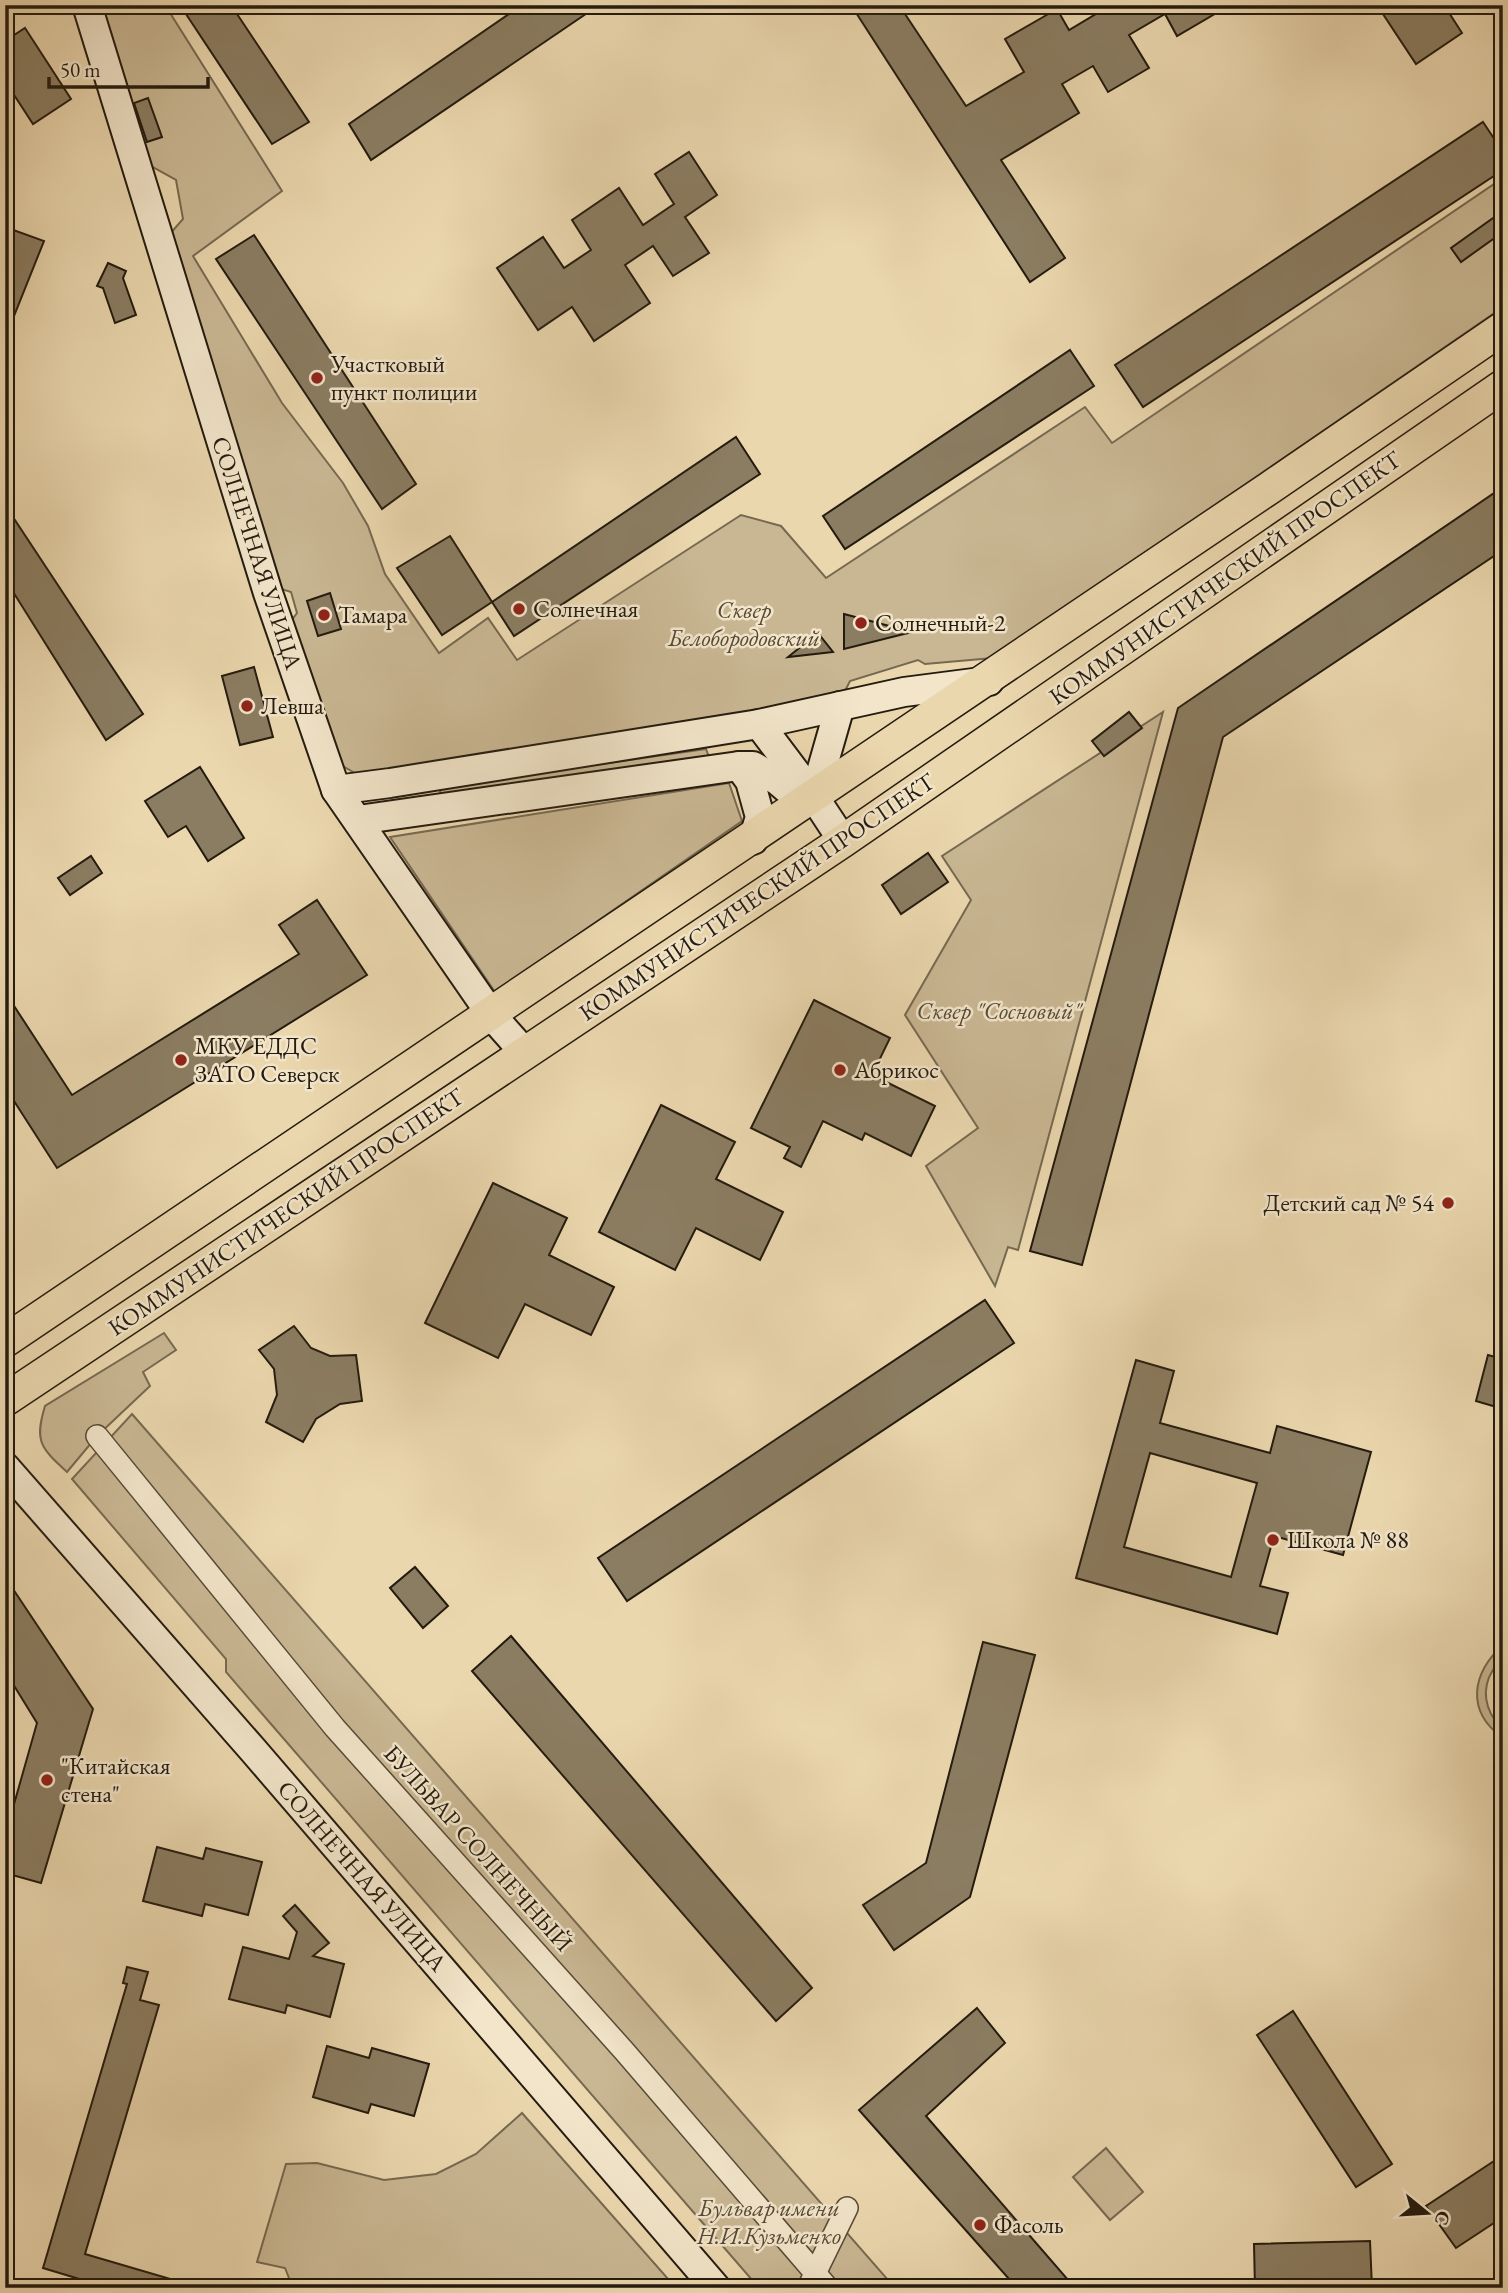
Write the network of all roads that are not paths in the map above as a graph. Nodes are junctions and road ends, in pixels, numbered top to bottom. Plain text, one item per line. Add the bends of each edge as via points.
1 (87, 5) edge
2 (1503, 328) edge
3 (1503, 386) edge
4 (989, 681) junction
5 (840, 706) junction
6 (759, 724) junction
7 (739, 766) junction
8 (336, 790) junction
9 (814, 797) junction
10 (358, 820) junction
11 (754, 840) junction
12 (843, 841) junction
13 (493, 1017) junction
14 (524, 1053) junction
15 (5, 1341) edge
16 (5, 1400) edge
17 (97, 1436) dead end
18 (5, 1467) edge
19 (847, 2208) dead end
20 (817, 2283) edge
21 (716, 2288) edge

1 - 8 street, СОЛНЕЧНАЯ УЛИЦА via 268,593
2 - 4 main road, КОММУНИСТИЧЕСКИЙ ПРОСПЕКТ
3 - 12 main road, КОММУНИСТИЧЕСКИЙ ПРОСПЕКТ
4 - 5 street
4 - 9 main road, КОММУНИСТИЧЕСКИЙ ПРОСПЕКТ
5 - 6 street
5 - 9 street
6 - 8 street
6 - 9 street
7 - 9 street via 752,766 791,792
7 - 10 street
7 - 11 street via 750,781 760,817
8 - 10 street, СОЛНЕЧНАЯ УЛИЦА
9 - 11 main road, КОММУНИСТИЧЕСКИЙ ПРОСПЕКТ
9 - 12 street
10 - 13 street, СОЛНЕЧНАЯ УЛИЦА
11 - 13 main road, КОММУНИСТИЧЕСКИЙ ПРОСПЕКТ
12 - 14 main road, КОММУНИСТИЧЕСКИЙ ПРОСПЕКТ
13 - 14 street, СОЛНЕЧНАЯ УЛИЦА
13 - 15 main road, КОММУНИСТИЧЕСКИЙ ПРОСПЕКТ
14 - 16 main road, КОММУНИСТИЧЕСКИЙ ПРОСПЕКТ
17 - 20 street, БУЛЬВАР СОЛНЕЧНЫЙ via 335,1728 625,2052
18 - 21 street, СОЛНЕЧНАЯ УЛИЦА
19 - 20 street

